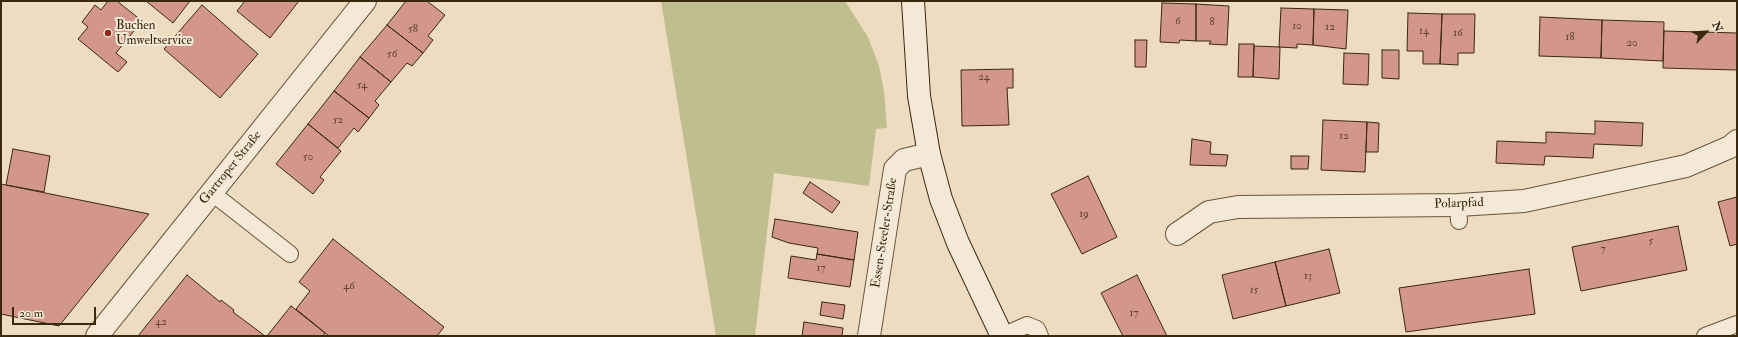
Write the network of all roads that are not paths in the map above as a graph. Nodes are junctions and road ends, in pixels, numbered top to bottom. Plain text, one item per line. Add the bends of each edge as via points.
1 (365, 1) edge
2 (912, 1) edge
3 (1737, 141) edge
4 (929, 154) junction
5 (212, 193) junction
6 (1177, 234) dead end
7 (290, 254) dead end
8 (1737, 324) edge
9 (97, 336) edge
10 (869, 336) edge
11 (1002, 336) edge
12 (1040, 336) edge
13 (1705, 336) edge

1 - 5 street, Gartroper Straße
2 - 4 street via 919,96
3 - 6 street, Polarpfad via 1707,158 1686,166 1459,213 1238,207 1209,212
4 - 10 street, Essen-Steeler-Straße via 904,160 895,169
4 - 11 street via 946,213
5 - 7 lane
5 - 9 street, Gartroper Straße
8 - 13 lane
11 - 12 lane via 1028,325 1037,330

